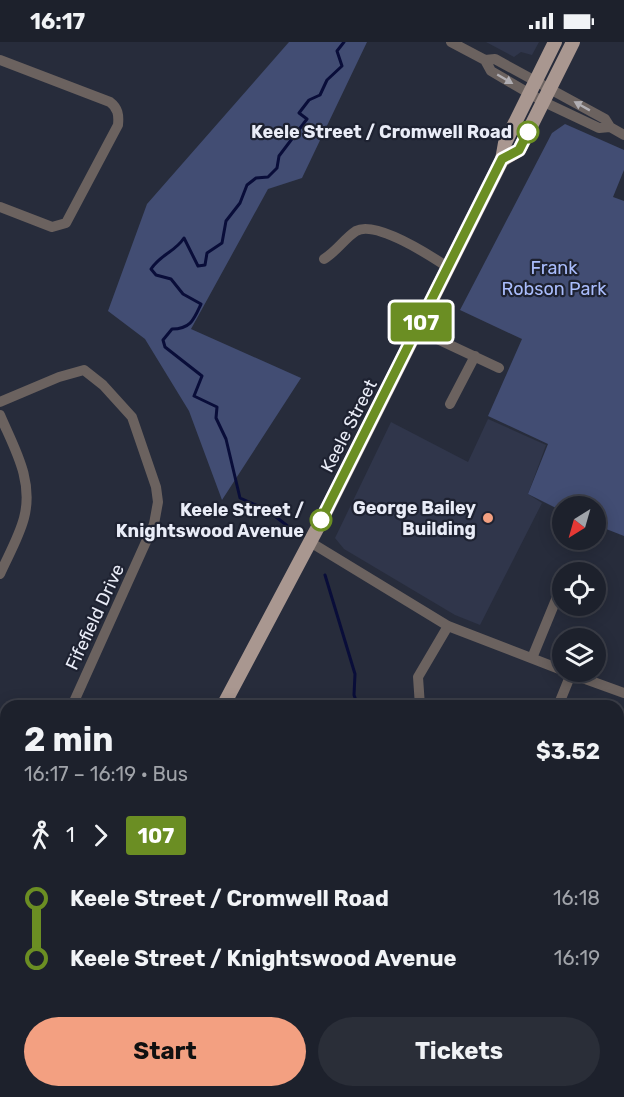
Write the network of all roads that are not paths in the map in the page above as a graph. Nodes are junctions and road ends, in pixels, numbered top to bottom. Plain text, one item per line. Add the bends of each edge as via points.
1 (451, 42) edge
2 (555, 42) edge
3 (573, 42) edge
4 (0, 60) edge
5 (485, 60) junction
6 (536, 80) junction
7 (551, 88) junction
8 (529, 94) junction
9 (544, 102) junction
10 (610, 127) junction
11 (624, 135) edge
12 (502, 159) junction
13 (0, 207) edge
14 (324, 259) dead end
15 (449, 268) junction
16 (418, 330) junction
17 (475, 356) junction
18 (500, 368) dead end
19 (0, 402) edge
20 (450, 404) dead end
21 (0, 415) edge
22 (310, 542) junction
23 (0, 574) edge
24 (552, 609) edge
25 (448, 626) junction
26 (532, 658) junction
27 (552, 666) edge
28 (564, 682) edge
29 (594, 682) edge
30 (624, 693) edge
31 (75, 700) edge
32 (226, 700) edge
33 (419, 700) edge
34 (560, 700) edge

1 - 5 street
2 - 6 main road, Keele Street
3 - 7 main road, Keele Street
4 - 13 street via 110,102 116,106 119,117 66,223 51,227
5 - 6 street via 495,59
5 -> 8 street via 491,71
6 - 7 street
6 - 8 main road, Keele Street
7 - 9 main road, Keele Street
10 -> 7 street via 605,118
8 - 9 street
8 - 12 main road, Keele Street
9 - 10 street via 599,128
9 - 12 main road, Keele Street via 519,150
10 - 11 street
12 - 15 main road, Keele Street
14 - 15 street via 364,228 383,232
15 - 16 main road, Keele Street
16 - 17 street
16 - 22 main road, Keele Street
17 - 18 street
17 - 20 street
19 - 31 street, Fifefield Drive via 59,376 84,370 132,417 156,487 154,524
21 - 23 street via 22,466 27,502
22 - 25 street
22 - 32 main road, Keele Street
24 - 26 street
25 - 26 street
25 - 33 street via 417,677
26 - 27 street
28 - 34 street
29 - 30 street

